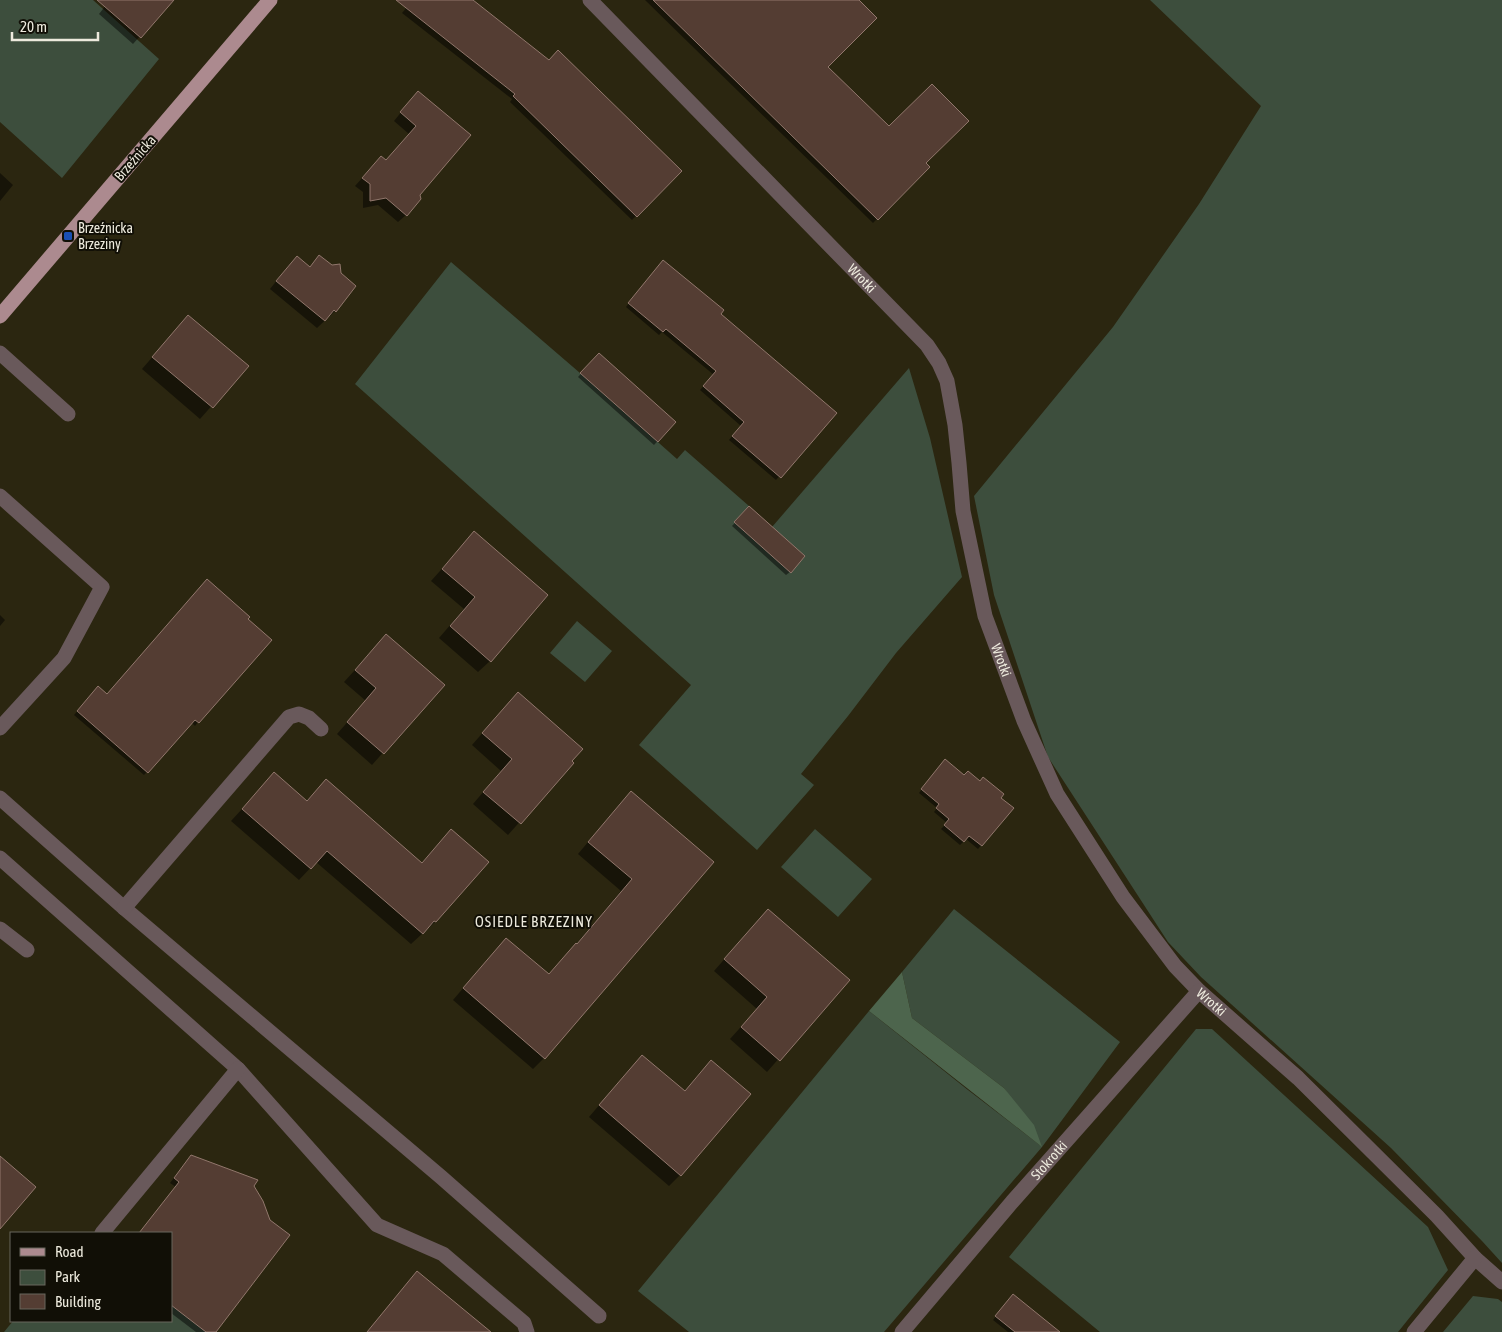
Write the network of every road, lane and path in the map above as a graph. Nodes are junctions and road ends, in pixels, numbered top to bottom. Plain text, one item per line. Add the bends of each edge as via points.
1 (270, 0) edge
2 (590, 0) edge
3 (0, 316) edge
4 (0, 353) edge
5 (68, 414) dead end
6 (0, 496) edge
7 (0, 728) edge
8 (321, 729) dead end
9 (0, 798) edge
10 (0, 858) edge
11 (124, 908) junction
12 (0, 929) edge
13 (27, 950) dead end
14 (1199, 991) junction
15 (238, 1070) junction
16 (103, 1232) edge
17 (1475, 1258) junction
18 (1502, 1282) edge
19 (599, 1316) dead end
20 (527, 1332) edge
21 (902, 1332) edge
22 (1414, 1332) edge

1 - 3 main road, Brzeźnicka
2 - 14 street, Wrotki via 927,345 939,363 949,390 963,511 985,616 1024,721 1057,794 1123,897 1175,966
4 - 5 street
6 - 7 street via 102,587 64,658
8 - 11 street via 300,714 290,717
9 - 11 street
10 - 15 street
11 - 19 street
12 - 13 street
14 - 17 street, Wrotki via 1298,1078
14 - 21 street, Stokrotki
15 - 16 street
15 - 20 street via 377,1225 443,1254 524,1323
17 - 18 street, Wrotki
17 - 22 street

